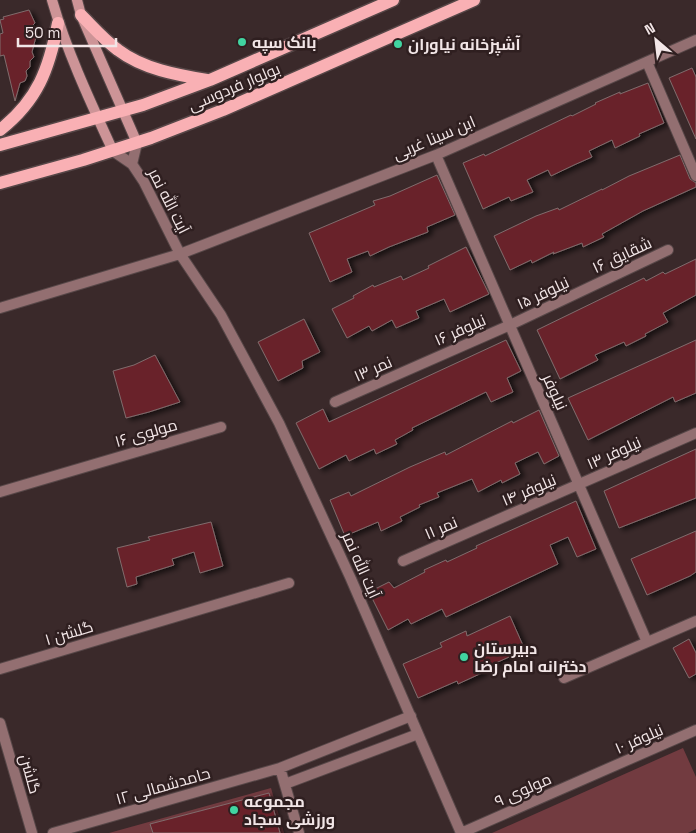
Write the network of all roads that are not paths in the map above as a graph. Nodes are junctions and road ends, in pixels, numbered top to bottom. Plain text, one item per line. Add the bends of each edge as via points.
1 (52, 0) edge
2 (77, 0) edge
3 (392, 0) edge
4 (474, 0) edge
5 (81, 15) junction
6 (58, 22) junction
7 (696, 40) edge
8 (647, 62) junction
9 (210, 80) junction
10 (123, 111) junction
11 (98, 118) junction
12 (0, 130) edge
13 (137, 143) junction
14 (0, 145) edge
15 (113, 151) junction
16 (436, 155) junction
17 (132, 164) junction
18 (696, 176) edge
19 (0, 183) edge
20 (668, 250) dead end
21 (180, 254) junction
22 (589, 288) joint
23 (0, 308) edge
24 (510, 325) junction
25 (422, 363) joint
26 (335, 402) dead end
27 (221, 427) dead end
28 (696, 433) edge
29 (579, 484) junction
30 (0, 492) edge
31 (491, 522) joint
32 (403, 560) dead end
33 (289, 583) dead end
34 (696, 621) edge
35 (647, 642) junction
36 (0, 669) edge
37 (564, 678) dead end
38 (411, 716) junction
39 (0, 723) edge
40 (418, 734) junction
41 (695, 734) edge
42 (280, 768) junction
43 (596, 774) joint
44 (284, 784) junction
45 (32, 833) edge
46 (53, 833) edge
47 (299, 833) edge
48 (461, 833) edge

1 - 6 main road
2 - 5 main road
3 - 9 main road, بولوار فردوسی
4 - 13 main road, بولوار فردوسی via 223,110
5 - 9 main road via 120,52 152,68
5 - 10 main road
6 - 11 main road
6 - 12 main road via 52,54 38,88 14,119
7 - 8 street, ابن سینا غربی
8 - 16 street, ابن سینا غربی
8 - 18 street
9 - 10 main road, بولوار فردوسی
10 - 11 main road, بولوار فردوسی
10 - 13 main road
11 - 14 main road, بولوار فردوسی
11 - 15 main road
13 - 15 main road, بولوار فردوسی
13 - 17 street, آیت الله نمر
15 - 17 street, آیت الله نمر
15 - 19 main road, بولوار فردوسی
16 - 21 street, ابن سینا غربی
16 - 24 street, نیلوفر
17 - 21 street, آیت الله نمر
20 - 22 street, شقایق ۱۶
21 - 23 street, ابن سینا غربی
21 - 38 street, آیت الله نمر via 221,315 280,423
22 - 24 street, نیلوفر ۱۵
24 - 25 street, نیلوفر ۱۶
24 - 29 street, نیلوفر
25 - 26 street, نمر ۱۳
27 - 30 street, مولوی ۱۶
28 - 29 street, نیلوفر ۱۳
29 - 31 street, نیلوفر ۱۴
29 - 35 street, نیلوفر
31 - 32 street, نمر ۱۱
33 - 36 street, گلشن ۱
34 - 35 street
35 - 37 street
38 - 40 street, آیت الله نمر
38 - 42 street, حامدشمالی ۱۲
39 - 45 street, گلشن
40 - 44 street
40 - 48 street, آیت الله نمر
41 - 43 street, نیلوفر ۱۰
42 - 44 street
42 - 46 street, حامدشمالی ۱۲
43 - 48 street, مولوی ۹
44 - 47 street

